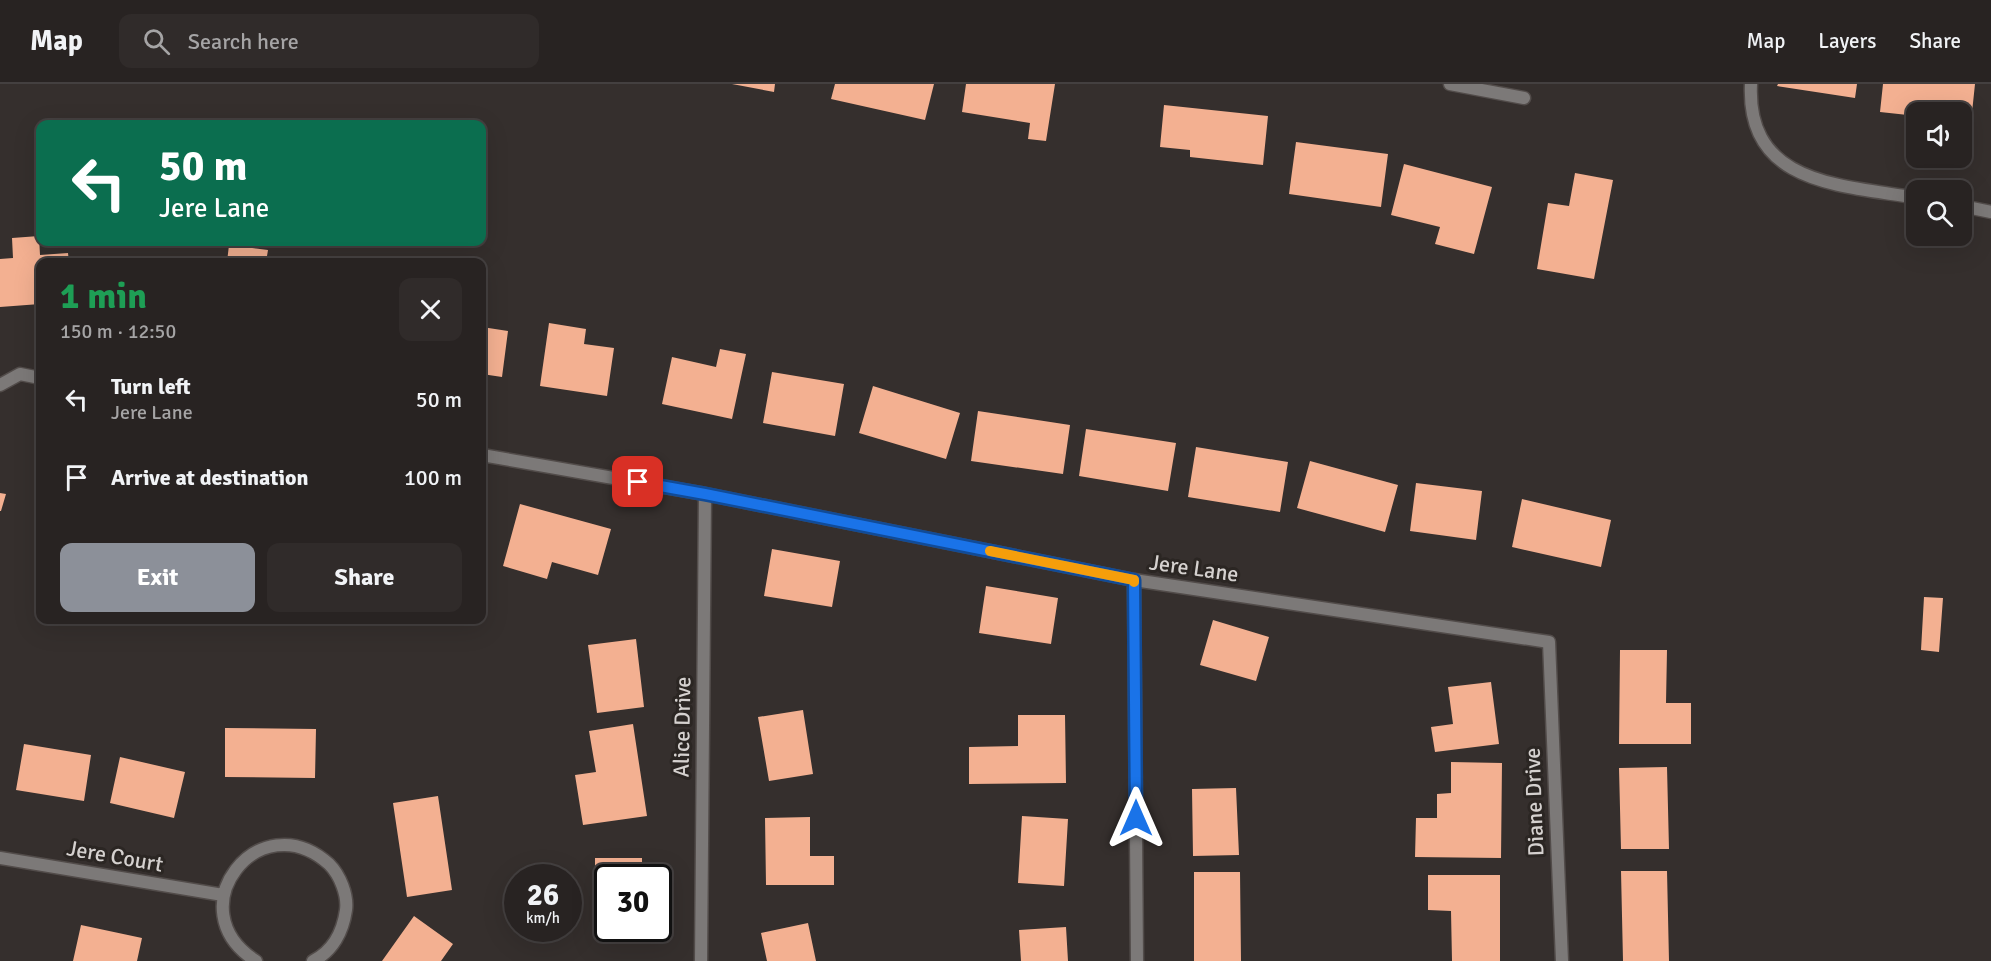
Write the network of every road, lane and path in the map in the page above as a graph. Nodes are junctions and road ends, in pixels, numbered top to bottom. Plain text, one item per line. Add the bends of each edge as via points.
1 (1450, 84) edge
2 (1751, 84) edge
3 (1524, 98) dead end
4 (1906, 196) edge
5 (1972, 208) edge
6 (1991, 212) edge
7 (36, 377) edge
8 (0, 385) edge
9 (486, 456) edge
10 (705, 494) junction
11 (1134, 580) junction
12 (1549, 642) joint
13 (0, 858) edge
14 (224, 895) junction
15 (256, 961) edge
16 (313, 961) edge
17 (701, 961) edge
18 (1137, 961) edge
19 (1562, 961) edge

1 - 3 street
2 - 4 street via 1750,100 1760,136 1792,170 1808,177
5 - 6 street
7 - 8 street via 20,374
9 - 10 street, Jere Lane
10 - 11 street, Jere Lane
10 - 17 street, Alice Drive
11 - 12 street, Jere Lane
11 - 18 street
12 - 19 street, Diane Drive
13 - 14 street, Jere Court
14 - 15 street via 223,916 230,936 242,952
14 - 16 street via 230,876 260,850 279,845 299,846 318,854 333,868 343,886 346,905 344,925 334,943

